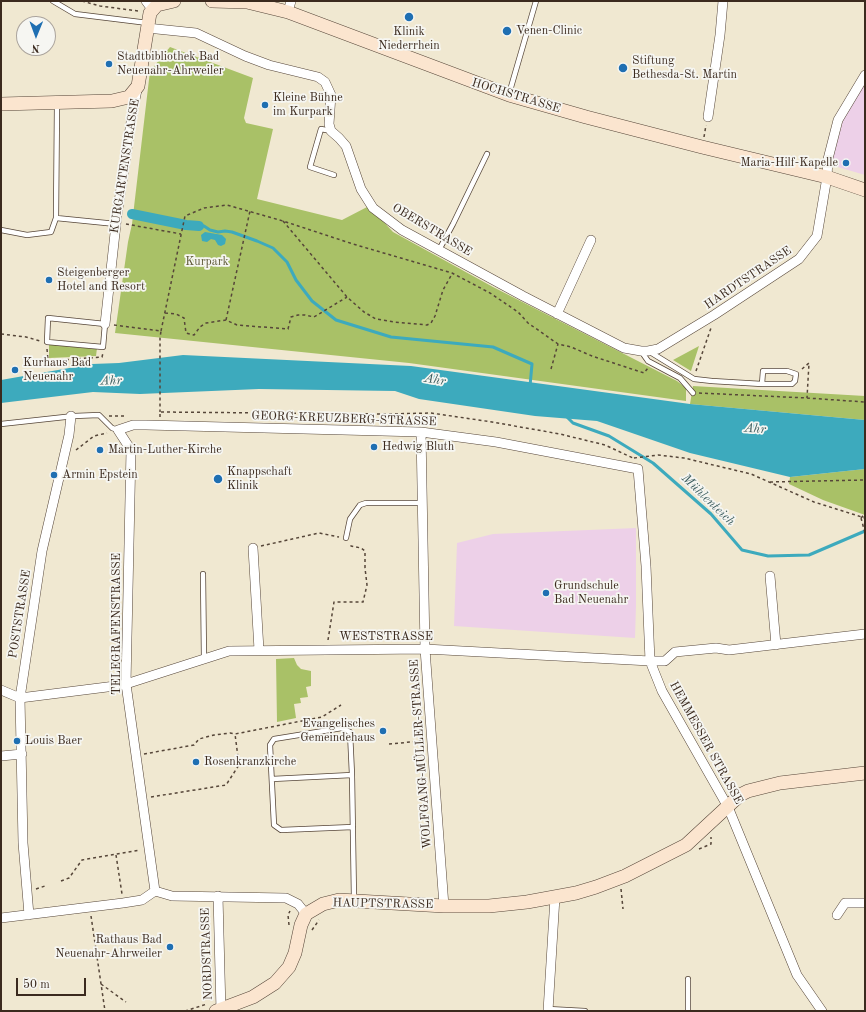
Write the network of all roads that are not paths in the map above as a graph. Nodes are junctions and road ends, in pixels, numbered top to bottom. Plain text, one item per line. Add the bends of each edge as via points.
1 (53, 1) edge
2 (174, 1) edge
3 (212, 1) edge
4 (536, 1) edge
5 (723, 1) edge
6 (289, 7) edge
7 (149, 15) edge
8 (865, 75) edge
9 (138, 86) junction
10 (508, 95) junction
11 (57, 102) junction
12 (1, 104) edge
13 (707, 122) road end
14 (331, 131) junction
15 (486, 154) dead end
16 (334, 176) dead end
17 (826, 177) junction
18 (865, 190) edge
19 (56, 218) junction
20 (116, 224) junction
21 (1, 230) edge
22 (591, 240) dead end
23 (439, 250) junction
24 (557, 314) junction
25 (105, 324) junction
26 (644, 351) junction
27 (762, 384) junction
28 (693, 393) road end
29 (71, 416) junction
30 (1, 424) edge
31 (422, 429) junction
32 (118, 430) junction
33 (638, 469) joint
34 (422, 503) junction
35 (346, 538) road end
36 (253, 548) road end
37 (203, 574) dead end
38 (770, 576) dead end
39 (865, 634) edge
40 (776, 645) junction
41 (426, 649) junction
42 (259, 650) junction
43 (204, 659) junction
44 (650, 661) junction
45 (126, 684) junction
46 (1, 690) edge
47 (20, 698) junction
48 (22, 754) junction
49 (1, 756) edge
50 (865, 772) edge
51 (352, 775) junction
52 (272, 778) junction
53 (728, 807) junction
54 (352, 827) junction
55 (155, 891) junction
56 (218, 896) junction
57 (555, 897) junction
58 (354, 901) junction
59 (865, 903) edge
60 (444, 906) junction
61 (306, 914) junction
62 (29, 915) junction
63 (837, 915) dead end
64 (1, 918) edge
65 (688, 979) dead end
66 (220, 1008) edge
67 (548, 1010) edge
68 (585, 1011) edge
69 (688, 1011) edge
70 (822, 1011) edge

1 - 7 lane via 75,14
2 - 7 street via 157,5
3 - 6 street, HOCHSTRASSE
4 - 10 lane
5 - 13 street
6 - 10 street, HOCHSTRASSE
7 - 9 street, KURGARTENSTRASSE
7 - 14 street via 269,65 318,77 325,82 332,95 329,124
8 - 17 street, HARDTSTRASSE via 838,120
9 - 11 street via 129,97 119,100
9 - 20 street, KURGARTENSTRASSE
10 - 17 street, HOCHSTRASSE
11 - 12 street
11 - 19 lane
14 - 16 lane via 321,129 310,167
14 - 23 street, OBERSTRASSE via 346,146 361,189 373,208 402,230
15 - 23 lane
17 - 18 street, HOCHSTRASSE
17 - 26 street, HARDTSTRASSE via 817,236 799,259 714,316 658,348
19 - 20 lane
19 - 21 lane via 51,232 27,235
20 - 25 street, KURGARTENSTRASSE
22 - 24 street
23 - 24 street, OBERSTRASSE
24 - 26 street, OBERSTRASSE via 624,348
25 - 25 lane via 48,318 47,342 103,347
26 - 27 lane via 694,379
26 - 28 lane via 648,361 680,378
27 - 27 lane via 792,384 796,374 787,371 763,371
29 - 30 lane
29 - 32 lane via 99,415 112,428
29 - 47 street, POSTSTRASSE via 69,435 42,551
31 - 32 street, GEORG-KREUZBERG-STRASSE via 146,425
31 - 33 street, GEORG-KREUZBERG-STRASSE
31 - 34 street, WOLFGANG-MÜLLER-STRASSE
32 - 45 street, TELEGRAFENSTRASSE via 130,450
33 - 44 street, HEMMESSER STRASSE
34 - 35 lane via 360,505 350,519
34 - 41 street, WOLFGANG-MÜLLER-STRASSE
36 - 42 street
37 - 43 lane
38 - 40 street
39 - 40 street, WESTSTRASSE
40 - 44 street, WESTSTRASSE via 675,652 665,661
41 - 42 street, WESTSTRASSE
41 - 44 street, WESTSTRASSE
41 - 60 street, WOLFGANG-MÜLLER-STRASSE
42 - 43 street, WESTSTRASSE via 229,651
43 - 45 street, WESTSTRASSE
44 - 53 street, HEMMESSER STRASSE via 662,691
45 - 47 street, WESTSTRASSE
45 - 55 street, TELEGRAFENSTRASSE
46 - 47 street
47 - 48 street, POSTSTRASSE
48 - 49 street
48 - 62 street, POSTSTRASSE via 23,843
50 - 53 street, HAUPTSTRASSE via 780,783 748,791
51 - 52 lane
51 - 52 lane via 350,732 342,728 274,739 270,745
51 - 54 lane
52 - 54 lane via 274,825 281,830
53 - 57 street, HAUPTSTRASSE via 686,845 625,876 596,887
53 - 70 street, HEMMESSER STRASSE via 797,974
54 - 58 lane
55 - 56 street via 172,896
55 - 62 street via 142,900
56 - 61 street via 286,898
56 - 66 street, NORDSTRASSE
57 - 60 street, HAUPTSTRASSE via 489,906
57 - 67 street
58 - 60 street, HAUPTSTRASSE
58 - 61 street, HAUPTSTRASSE via 339,900 323,904
59 - 63 street via 845,903
61 - 66 street via 295,954 289,967 275,983 253,997
62 - 64 street
65 - 69 lane
67 - 68 lane

